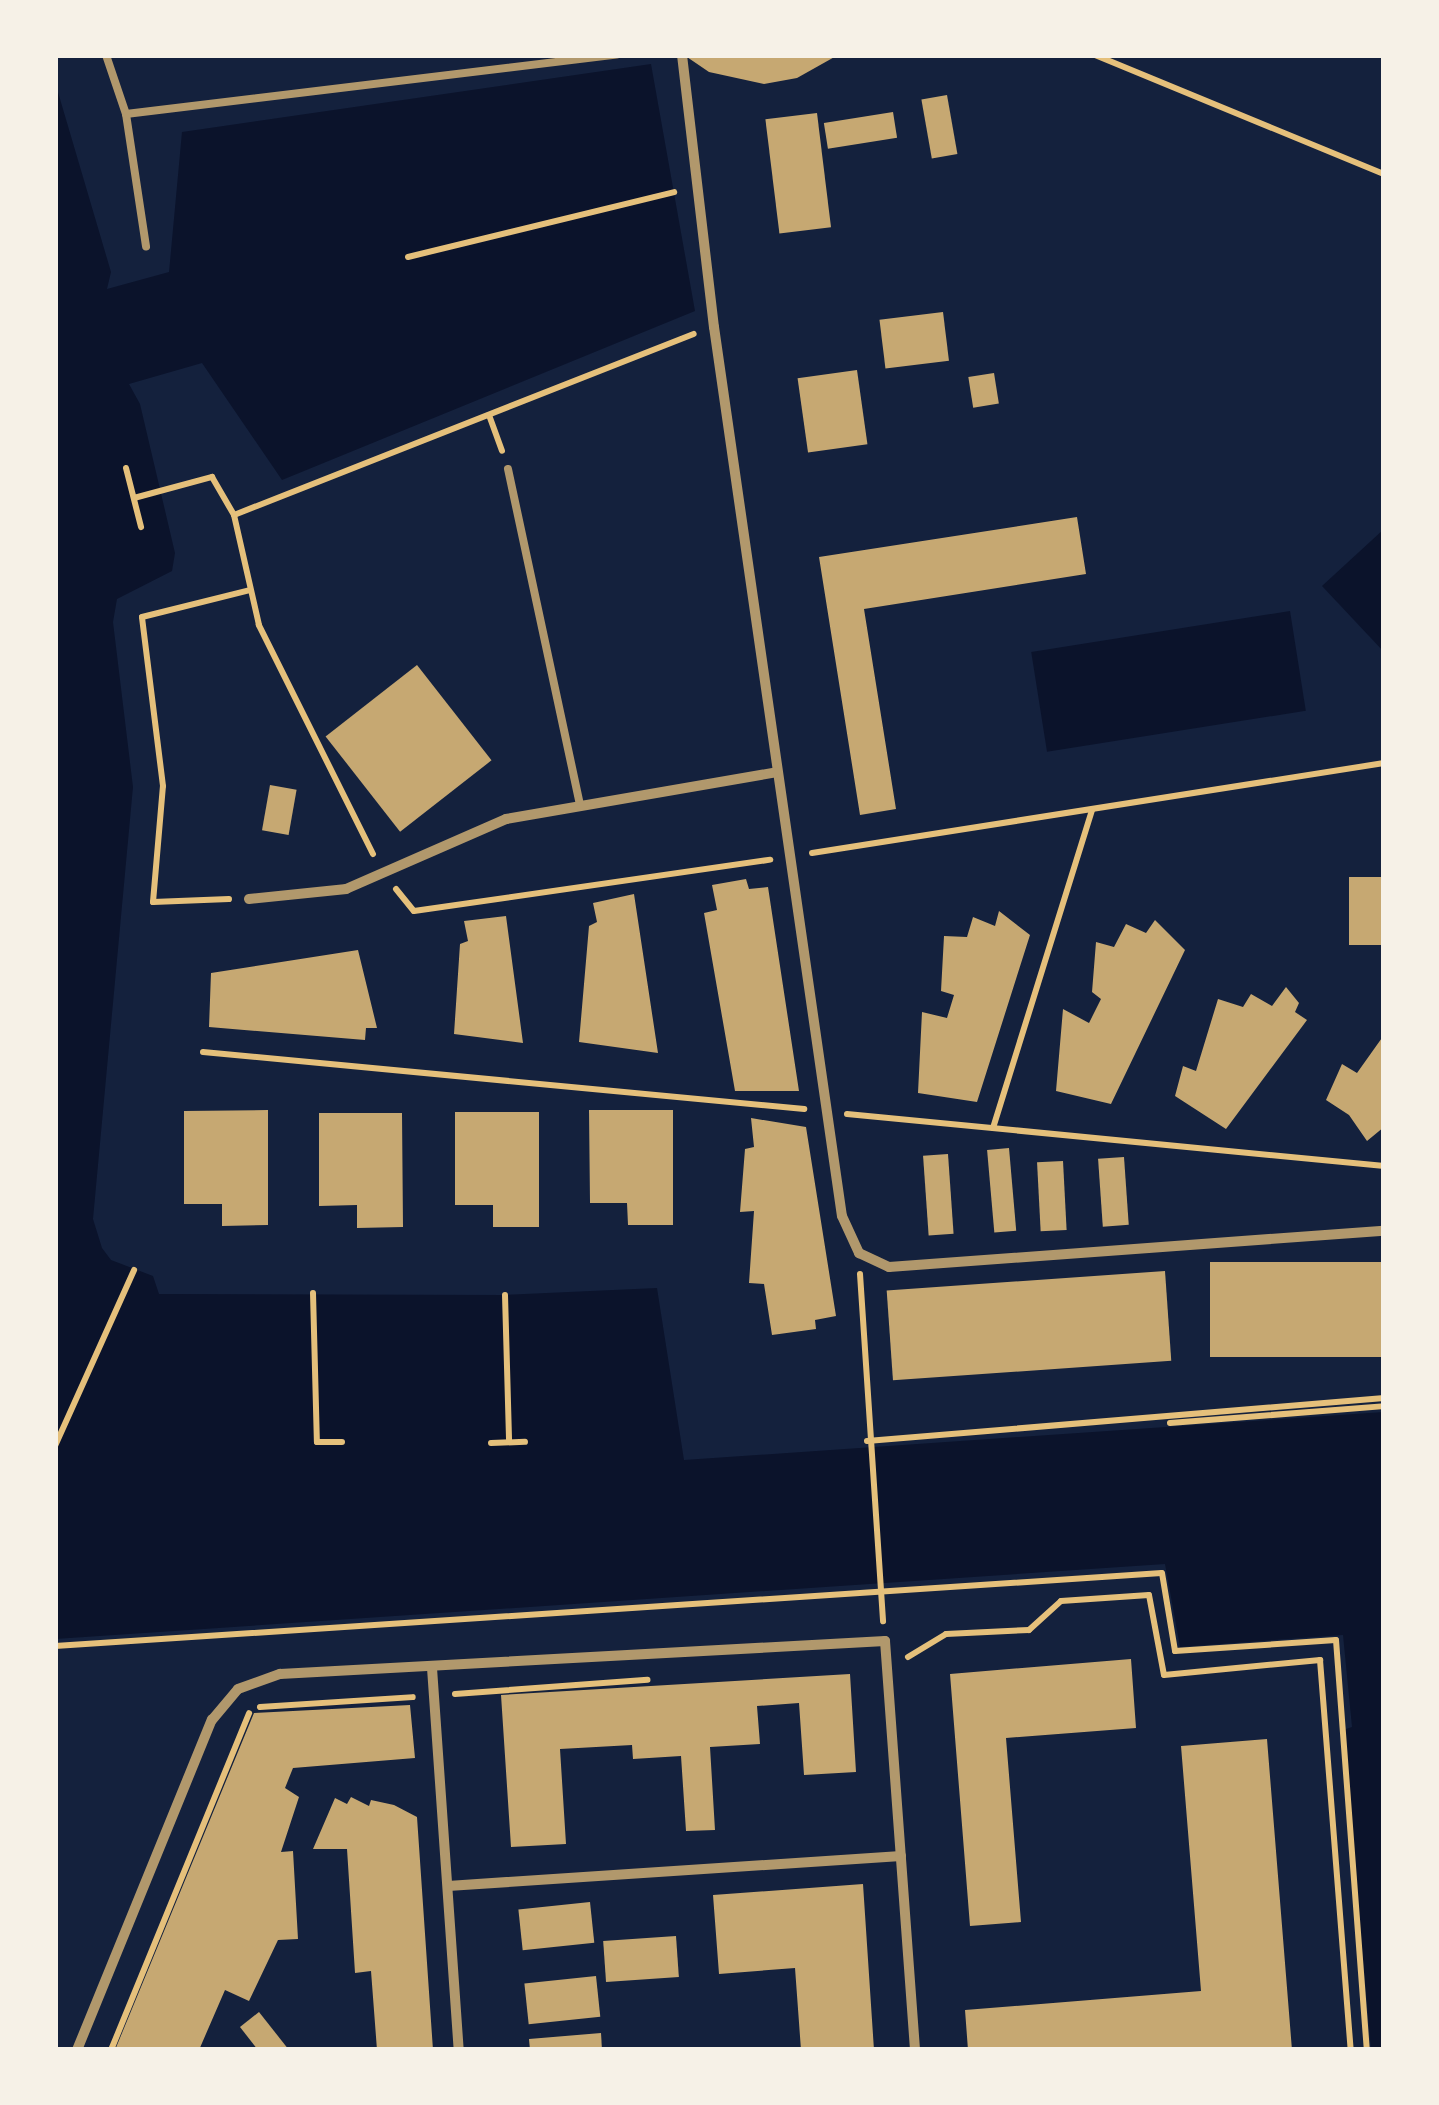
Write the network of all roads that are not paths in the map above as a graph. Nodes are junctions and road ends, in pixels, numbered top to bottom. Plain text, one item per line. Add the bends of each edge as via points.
1 (106, 55) edge
2 (616, 55) edge
3 (682, 55) edge
4 (126, 114) junction
5 (146, 247) dead end
6 (508, 468) road end
7 (777, 772) junction
8 (580, 805) junction
9 (250, 899) road end
10 (1384, 1230) edge
11 (432, 1668) junction
12 (901, 1856) junction
13 (448, 1886) junction
14 (76, 2050) edge
15 (459, 2050) edge
16 (915, 2050) edge

1 - 4 lane
2 - 4 lane
3 - 7 street
4 - 5 lane
6 - 8 lane
7 - 8 street
7 - 10 street via 842,1216 859,1253 889,1267
8 - 9 street via 506,819 346,889
11 - 12 street via 885,1641
11 - 13 street
11 - 14 street via 280,1674 238,1689 212,1720
12 - 13 street
12 - 16 street
13 - 15 street

